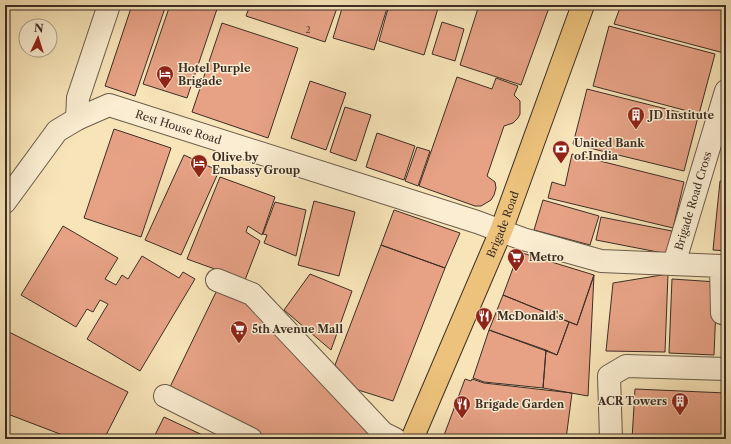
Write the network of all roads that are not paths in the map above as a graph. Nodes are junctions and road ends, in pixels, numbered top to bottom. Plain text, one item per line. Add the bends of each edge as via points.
1 (109, 5) edge
2 (584, 5) edge
3 (725, 100) edge
4 (78, 119) junction
5 (717, 150) edge
6 (5, 202) edge
7 (501, 232) junction
8 (674, 264) junction
9 (217, 280) dead end
10 (722, 313) dead end
11 (726, 369) edge
12 (165, 396) dead end
13 (251, 439) edge
14 (395, 439) edge
15 (412, 439) edge
16 (611, 439) edge

1 - 4 street via 78,98
2 - 7 main road, Brigade Road
3 - 5 street, Brigade Road Cross
4 - 6 street, Rest House Road via 57,130
4 - 7 street, Rest House Road via 109,105 477,222
5 - 8 street, Brigade Road Cross
7 - 8 street, Brigade Road Cross via 601,261
7 - 15 main road, Brigade Road
8 - 10 street, Brigade Road Cross via 721,266
9 - 14 street via 252,294 382,433
11 - 16 street via 626,366 609,376
12 - 13 street

